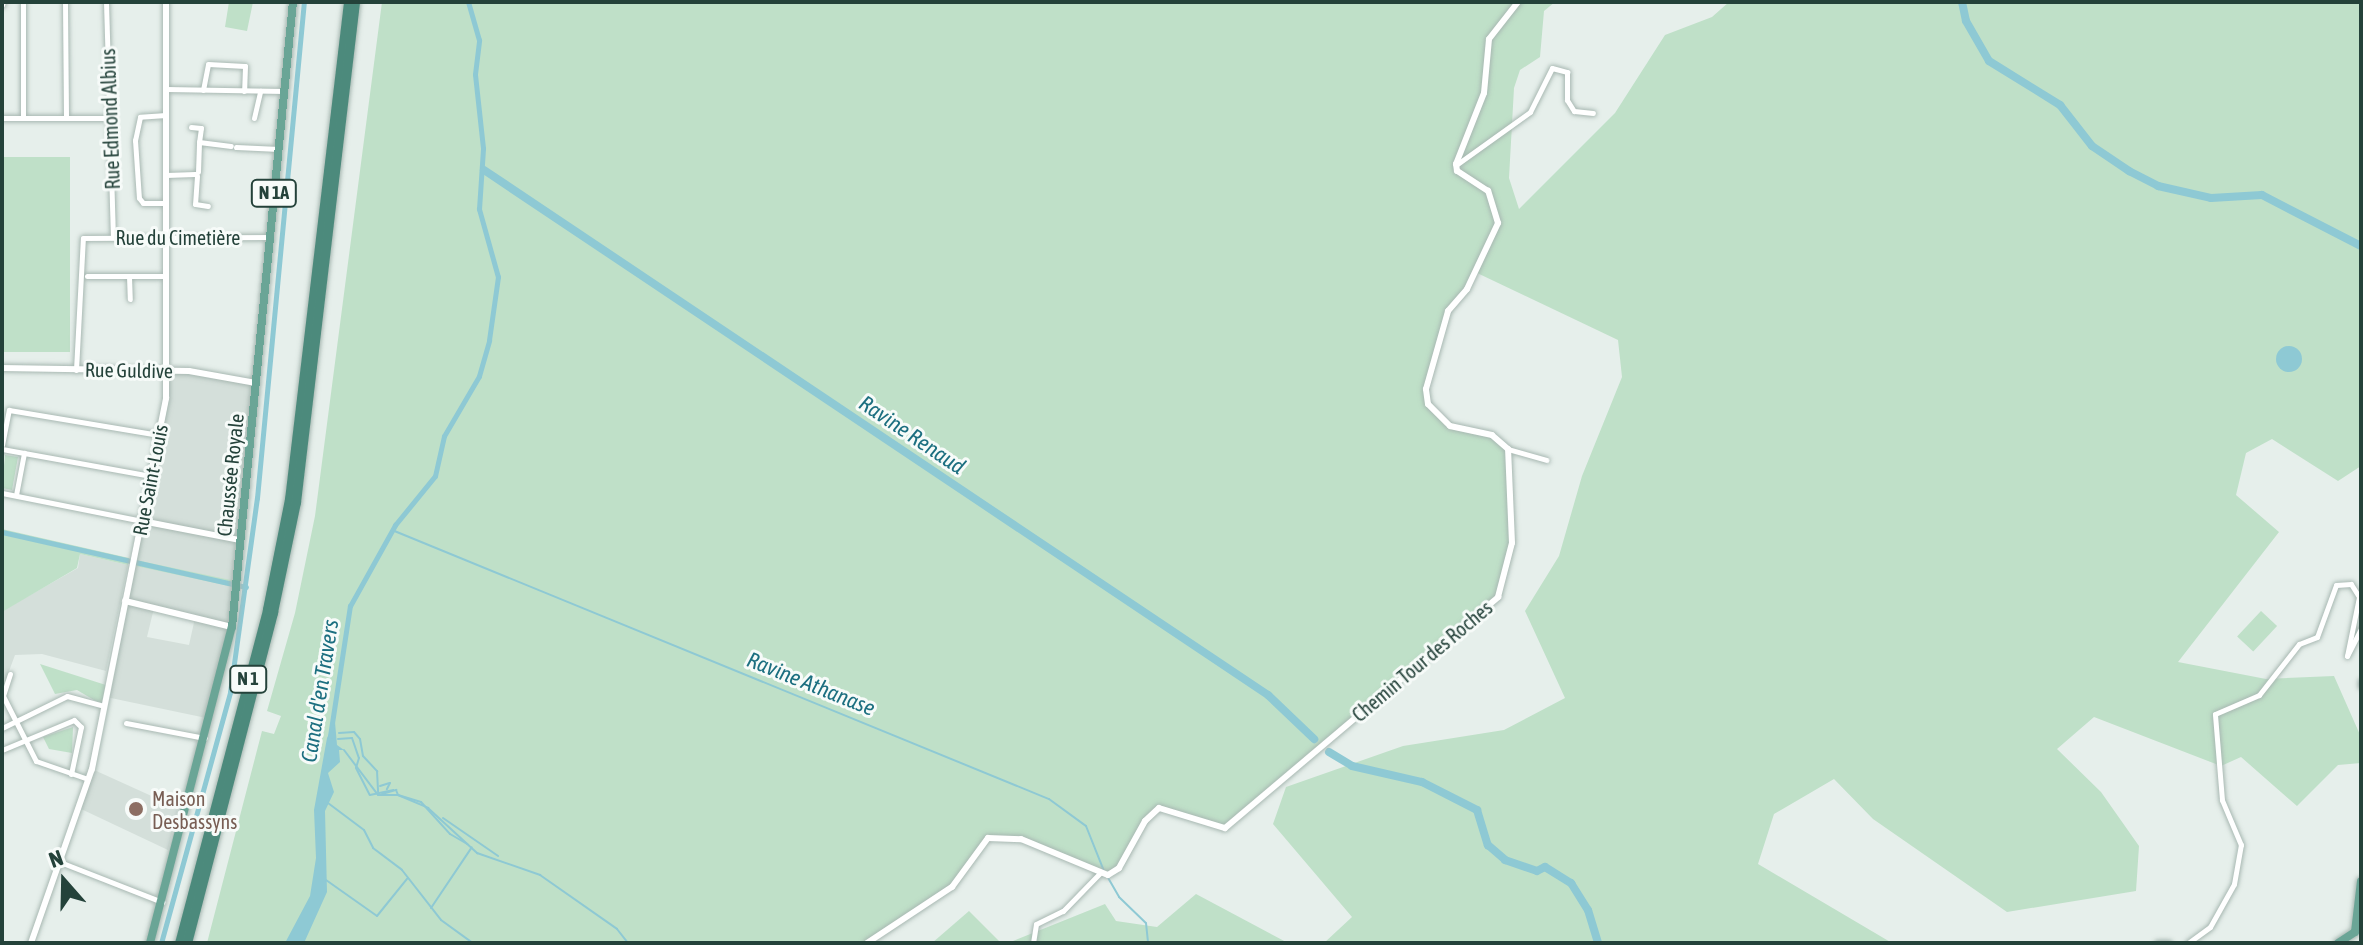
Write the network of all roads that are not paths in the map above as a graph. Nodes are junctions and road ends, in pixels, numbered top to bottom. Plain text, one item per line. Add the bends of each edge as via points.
1 (23, 2) edge
2 (65, 2) edge
3 (106, 2) edge
4 (166, 2) edge
5 (293, 2) edge
6 (348, 2) edge
7 (355, 2) edge
8 (1518, 2) edge
9 (166, 89) junction
10 (203, 90) junction
11 (244, 91) junction
12 (260, 91) junction
13 (285, 91) junction
14 (1593, 113) dead end
15 (166, 115) junction
16 (2, 118) edge
17 (23, 118) junction
18 (66, 118) junction
19 (110, 118) junction
20 (254, 118) dead end
21 (191, 127) dead end
22 (199, 142) junction
23 (279, 149) junction
24 (1456, 165) junction
25 (197, 174) junction
26 (166, 175) junction
27 (166, 203) junction
28 (208, 206) dead end
29 (113, 236) junction
30 (166, 236) junction
31 (270, 237) junction
32 (129, 275) junction
33 (87, 276) dead end
34 (166, 276) junction
35 (130, 299) dead end
36 (2, 368) edge
37 (76, 370) junction
38 (166, 372) junction
39 (256, 383) junction
40 (159, 435) junction
41 (2, 447) edge
42 (1508, 449) junction
43 (24, 453) junction
44 (1546, 460) dead end
45 (150, 476) junction
46 (2, 493) edge
47 (16, 495) junction
48 (142, 521) junction
49 (240, 540) junction
50 (125, 601) junction
51 (232, 627) junction
52 (2361, 628) edge
53 (10, 674) dead end
54 (104, 706) junction
55 (16, 721) junction
56 (126, 723) dead end
57 (2, 728) edge
58 (206, 738) junction
59 (27, 742) junction
60 (2, 750) edge
61 (71, 774) junction
62 (88, 779) junction
63 (60, 862) junction
64 (1100, 873) junction
65 (2361, 881) edge
66 (162, 902) junction
67 (31, 943) edge
68 (150, 943) edge
69 (179, 943) edge
70 (187, 943) edge
71 (867, 943) edge
72 (1033, 943) edge
73 (2157, 943) edge
74 (2169, 943) edge
75 (2188, 943) edge
76 (2338, 943) edge

1 - 17 street
2 - 18 street
3 - 19 street, Rue Edmond Albius
4 - 9 street, Rue Saint-Louis
5 - 13 main road, Chaussée Royale / N 1A
6 - 69 highway, N 1 via 289,499 267,609
7 - 70 highway, N 1 via 296,502 273,612
8 - 24 street via 1489,39 1484,93
9 - 10 street
9 - 15 street, Rue Saint-Louis
10 - 11 street
10 - 11 street via 208,64 245,66
11 - 12 street
12 - 13 street
12 - 20 street
13 - 23 main road, Chaussée Royale / N 1A
14 - 24 street via 1574,111 1567,100 1567,72 1552,68 1530,112
15 - 26 street, Rue Saint-Louis
15 - 27 street via 140,117 135,140 139,198 143,203
16 - 17 street
17 - 18 street
18 - 19 street
19 - 29 street, Rue Edmond Albius
21 - 22 street via 201,128
22 - 23 street
22 - 25 street
23 - 31 main road, Chaussée Royale / N 1A
24 - 42 street via 1488,191 1499,216 1467,289 1448,311 1427,373 1428,404 1450,426 1492,435
25 - 26 street
25 - 28 street via 195,204
26 - 27 street, Rue Saint-Louis
27 - 30 street, Rue Saint-Louis
29 - 30 street, Rue du Cimetière
29 - 37 street, Rue du Cimetière via 86,237 79,245
30 - 31 street, Rue du Cimetière
30 - 34 street, Rue Saint-Louis
31 - 39 main road, Chaussée Royale / N 1A
32 - 33 street
32 - 34 street
32 - 35 street
34 - 38 street, Rue Saint-Louis
36 - 37 street, Rue Guldive
37 - 38 street, Rue Guldive
38 - 39 street, Rue Guldive
38 - 40 street, Rue Saint-Louis
39 - 49 main road, Chaussée Royale / N 1A
40 - 41 street via 9,410
40 - 45 street, Rue Saint-Louis
41 - 43 street
42 - 44 street
42 - 64 street, Chemin Tour des Roches via 1512,543 1505,581 1486,612 1225,828 1159,808 1145,821 1119,868
43 - 45 street
43 - 47 street
45 - 48 street, Rue Saint-Louis
46 - 47 street
47 - 48 street
48 - 49 street
48 - 50 street, Rue Saint-Louis
49 - 51 main road, Chaussée Royale / N 1A
50 - 51 street
50 - 54 street, Rue Saint-Louis
51 - 58 main road, Chaussée Royale / N 1A
52 - 75 street via 2347,656 2359,597 2351,584 2336,585 2317,637 2299,644 2259,695 2215,714 2222,800 2241,845 2234,884 2210,927
53 - 55 street via 3,696
54 - 55 street via 67,696
54 - 62 street, Rue Saint-Louis
55 - 57 street
55 - 59 street
56 - 58 street
58 - 66 main road, Chaussée Royale / N 1A
59 - 60 street
59 - 61 street via 36,761
59 - 61 street via 67,721 78,722
61 - 62 street
62 - 63 street, Rue Saint-Louis
63 - 66 street
63 - 67 street, Rue Saint-Louis
64 - 71 street via 1021,839 988,838 952,887
64 - 72 street via 1063,911 1036,924
65 - 76 main road via 2355,932
66 - 68 main road, Chaussée Royale / N 1A
73 - 74 street

